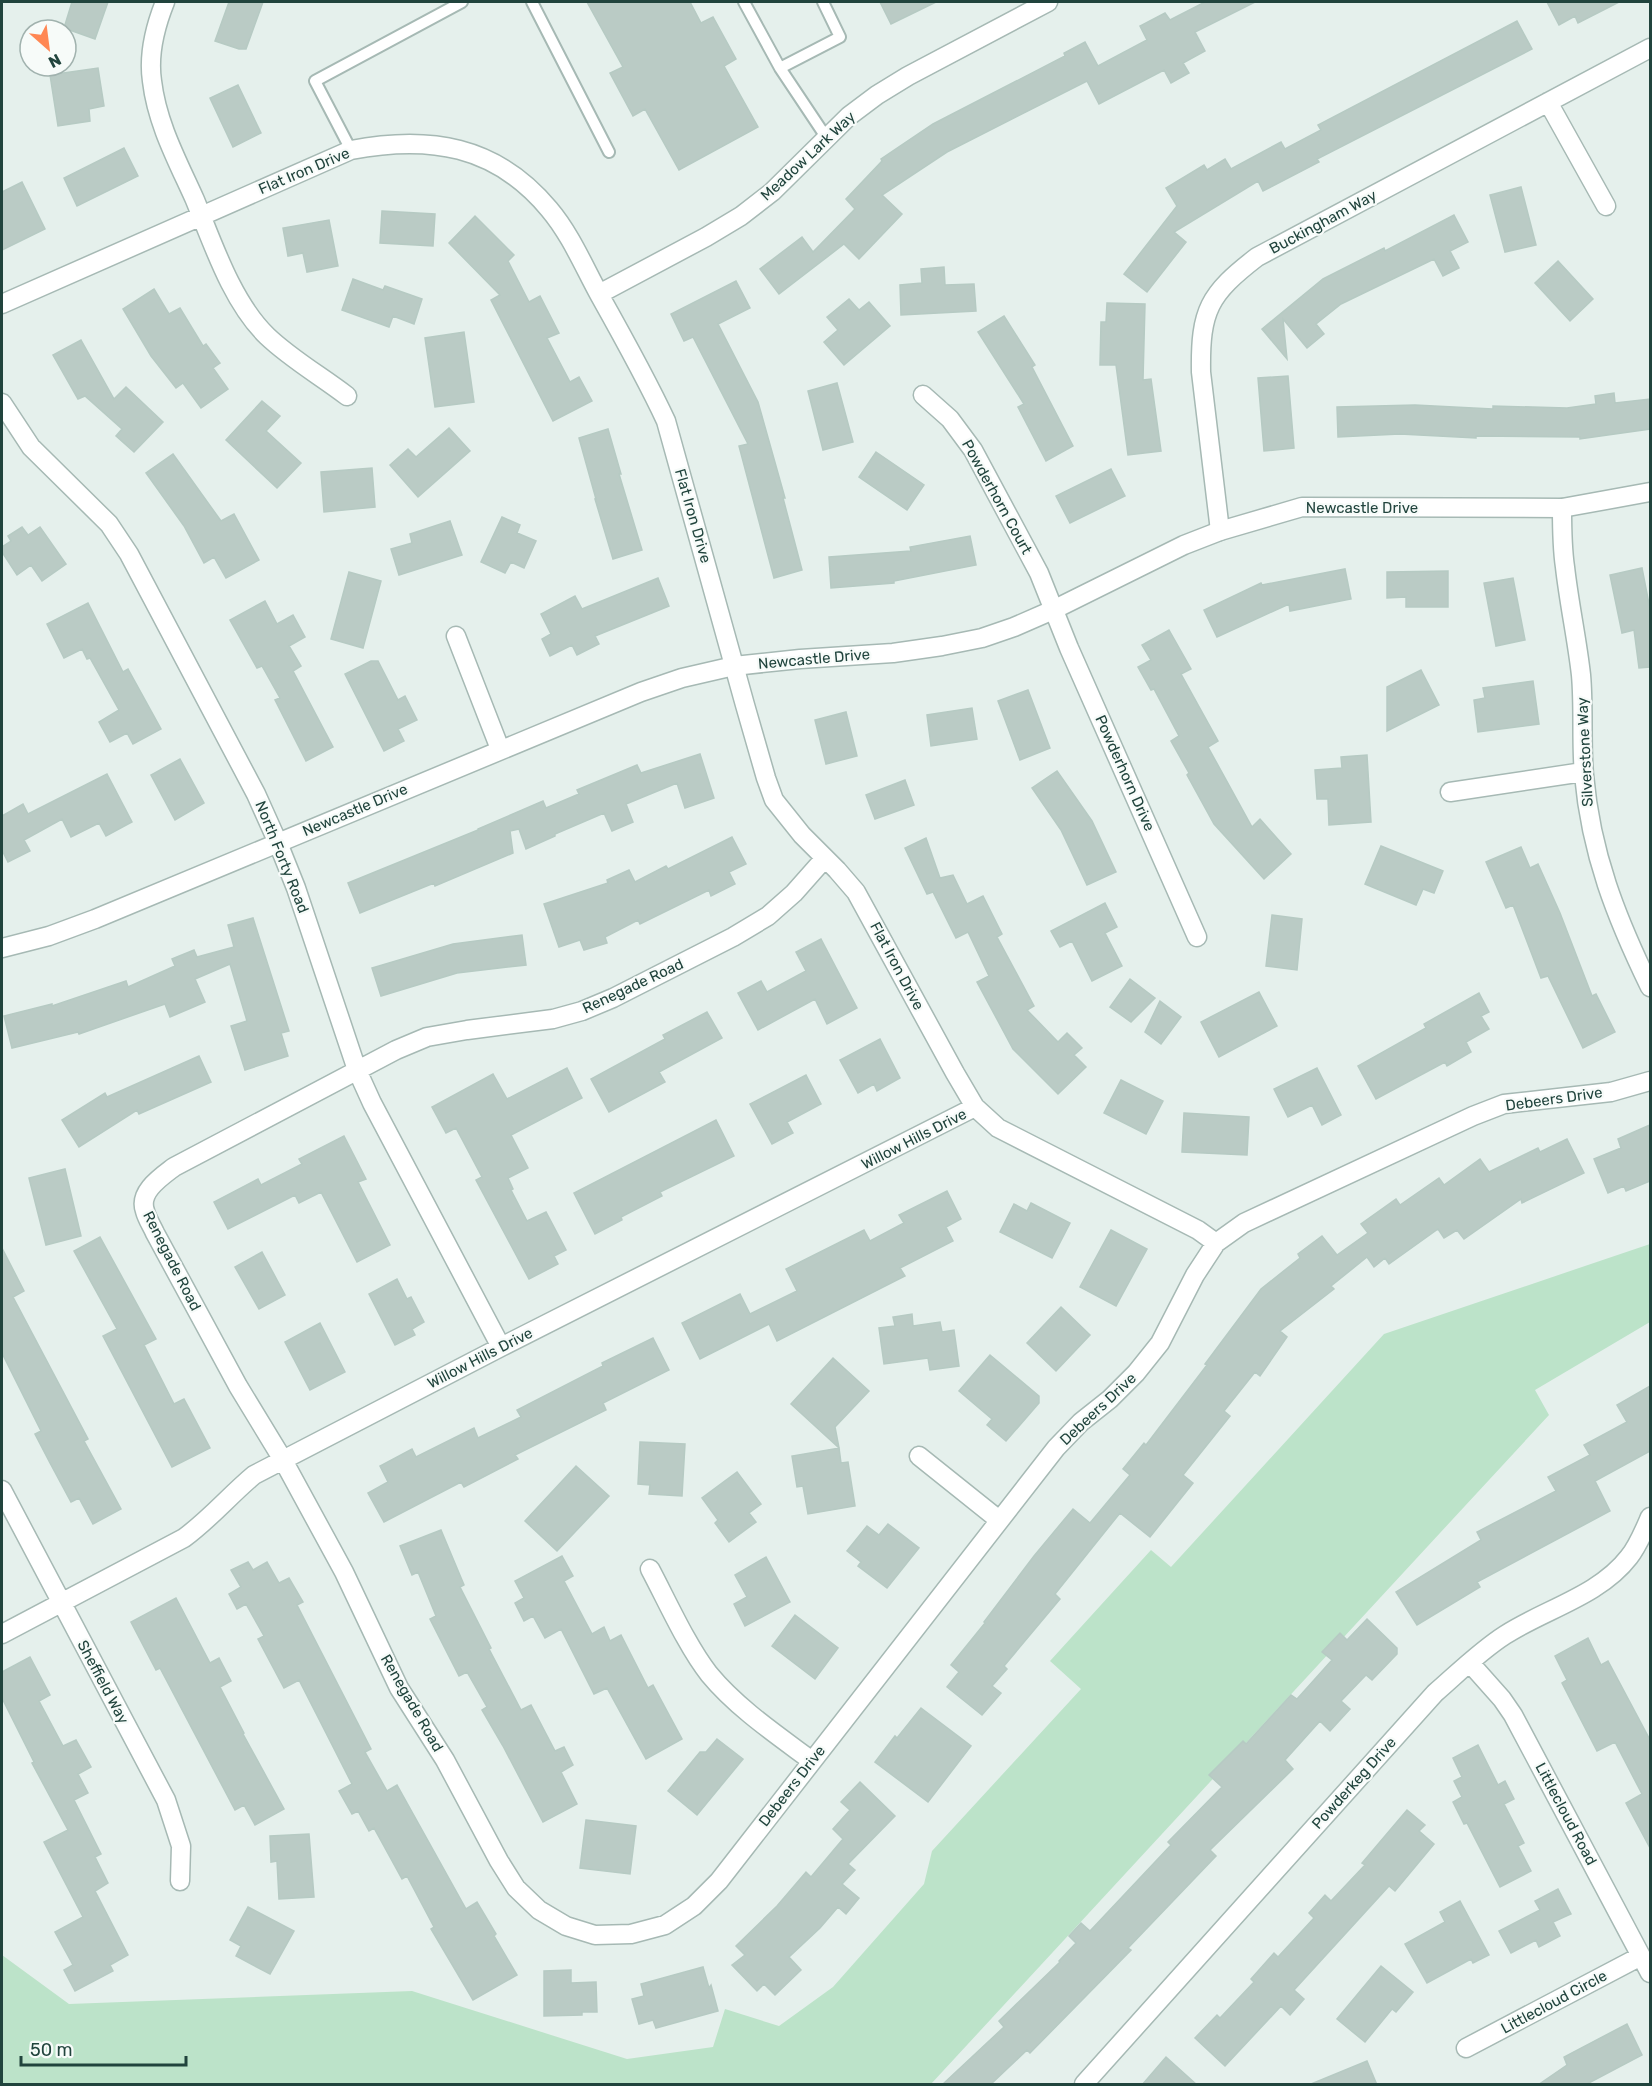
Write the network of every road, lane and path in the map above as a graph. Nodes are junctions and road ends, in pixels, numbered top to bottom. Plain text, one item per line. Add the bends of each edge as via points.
1 (165, 2) edge
2 (462, 2) edge
3 (532, 2) edge
4 (744, 2) edge
5 (823, 2) edge
6 (1041, 3) edge
7 (1650, 48) edge
8 (780, 68) junction
9 (1548, 102) junction
10 (826, 137) junction
11 (351, 150) junction
12 (609, 152) dead end
13 (1606, 206) dead end
14 (201, 215) junction
15 (599, 294) junction
16 (2, 304) edge
17 (923, 395) dead end
18 (347, 396) dead end
19 (2, 403) edge
20 (1650, 492) edge
21 (1562, 508) junction
22 (1220, 531) junction
23 (1053, 610) junction
24 (456, 636) dead end
25 (734, 666) junction
26 (500, 749) junction
27 (1583, 772) junction
28 (1450, 792) dead end
29 (278, 843) junction
30 (825, 858) junction
31 (1197, 937) dead end
32 (2, 948) edge
33 (1650, 987) edge
34 (357, 1070) junction
35 (1650, 1081) edge
36 (975, 1107) junction
37 (1216, 1243) junction
38 (501, 1347) junction
39 (919, 1456) dead end
40 (283, 1460) junction
41 (2, 1490) edge
42 (1650, 1517) edge
43 (999, 1520) junction
44 (650, 1569) dead end
45 (61, 1603) junction
46 (2, 1635) edge
47 (1470, 1663) junction
48 (812, 1761) junction
49 (180, 1881) dead end
50 (595, 1935) joint
51 (1641, 1956) junction
52 (1650, 1973) edge
53 (1466, 2048) dead end
54 (1084, 2085) edge

1 - 14 street via 157,22 151,79 166,137
2 - 11 lane via 315,81
3 - 12 lane
4 - 8 lane
5 - 8 lane via 840,36
6 - 10 street, Meadow Lark Way via 885,91
7 - 9 street, Buckingham Way
8 - 10 lane
9 - 13 street
9 - 22 street, Buckingham Way via 1257,257 1229,279 1210,304 1201,349
10 - 15 street, Meadow Lark Way via 772,192 741,216
11 - 14 street, Flat Iron Drive
11 - 15 street, Flat Iron Drive via 407,143 458,149 492,161 520,179 550,210
14 - 16 street, Flat Iron Drive
14 - 18 street via 245,309 267,336
15 - 25 street, Flat Iron Drive via 666,422
17 - 23 street, Powderhorn Court via 950,418 974,450 1039,573
19 - 29 street, North Forty Road via 32,447 109,524 129,554
20 - 21 street, Newcastle Drive
21 - 22 street, Newcastle Drive via 1302,507
21 - 27 street, Silverstone Way via 1565,569 1582,686
22 - 23 street, Newcastle Drive
23 - 25 street, Newcastle Drive via 982,638 942,646
23 - 31 street, Powderhorn Drive
24 - 26 street
25 - 26 street, Newcastle Drive via 641,692
25 - 30 street, Flat Iron Drive via 774,800
26 - 29 street, Newcastle Drive
27 - 28 street
27 - 33 street, Silverstone Way via 1589,817 1611,900
29 - 32 street, Newcastle Drive via 95,919
29 - 34 street, North Forty Road
30 - 34 street, Renegade Road via 768,916 613,999 553,1019 428,1037
30 - 36 street, Flat Iron Drive via 856,892
34 - 38 street, North Forty Road
34 - 40 street, Renegade Road via 174,1167 155,1181 145,1195 143,1209 155,1233
35 - 37 street, Debeers Drive via 1611,1092 1504,1104 1254,1218
36 - 37 street, Flat Iron Drive via 998,1128 1198,1230
36 - 38 street, Willow Hills Drive
37 - 43 street, Debeers Drive via 1160,1343 1110,1399 1056,1448
38 - 40 street, Willow Hills Drive
39 - 43 street
40 - 45 street, Willow Hills Drive via 254,1475 203,1525 184,1538
40 - 50 street, Renegade Road via 354,1591 399,1688 516,1888 539,1910 566,1926
41 - 45 street, Sheffield Way
42 - 47 street, Powderkeg Drive via 1629,1557 1612,1575 1507,1633
43 - 48 street, Debeers Drive
44 - 48 street via 682,1630 724,1691
45 - 46 street, Willow Hills Drive
45 - 49 street, Sheffield Way via 166,1800 181,1846
47 - 51 street, Littlecloud Road via 1512,1715
47 - 54 street, Powderkeg Drive via 1435,1693
48 - 50 street, Debeers Drive via 694,1906 653,1928 630,1934
51 - 52 street, Littlecloud Road
51 - 53 street, Littlecloud Circle

